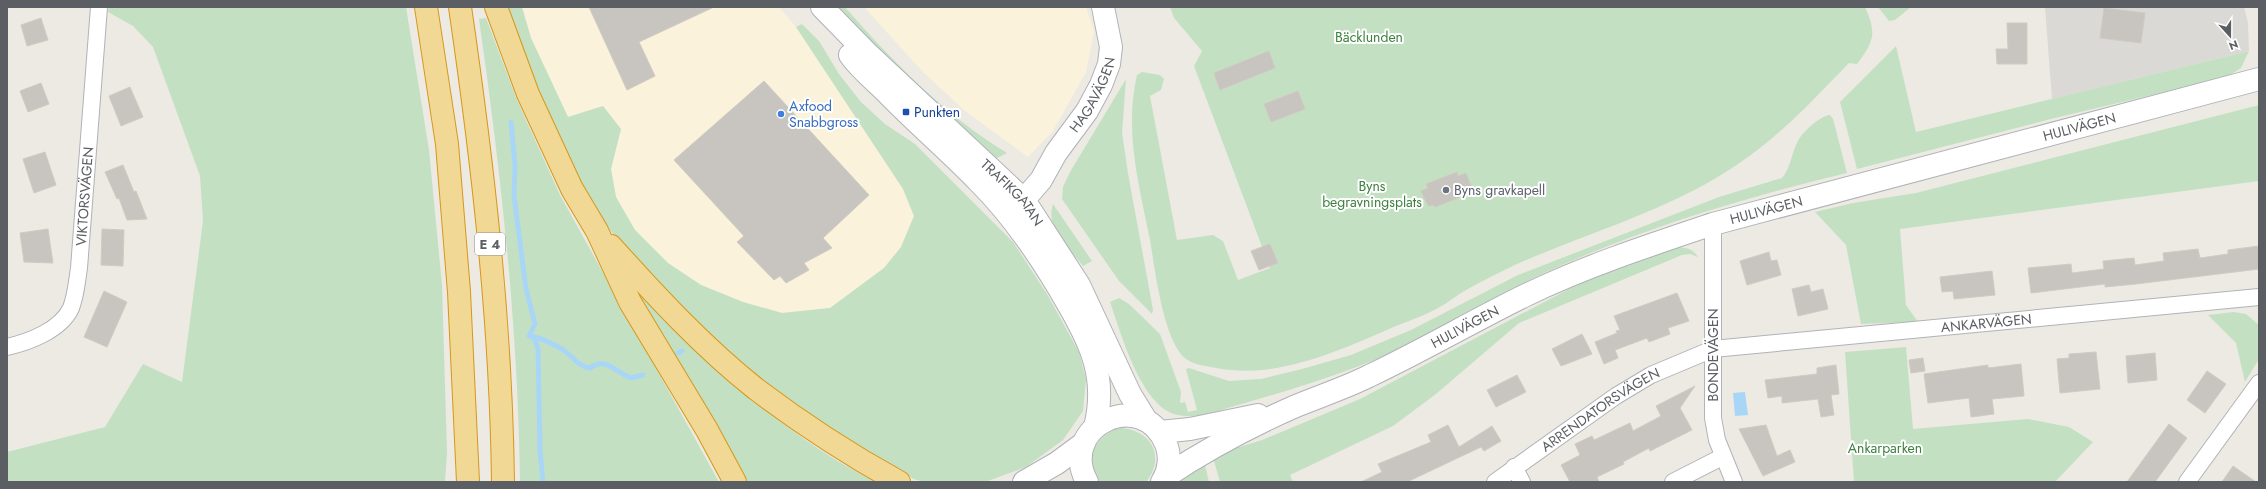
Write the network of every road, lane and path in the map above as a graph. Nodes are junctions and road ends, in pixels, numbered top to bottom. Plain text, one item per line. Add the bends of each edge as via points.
1 (99, 7) edge
2 (426, 7) edge
3 (460, 7) edge
4 (496, 7) edge
5 (818, 7) edge
6 (822, 7) edge
7 (1103, 7) edge
8 (2259, 79) edge
9 (1011, 202) junction
10 (1713, 224) junction
11 (597, 231) junction
12 (2259, 297) edge
13 (7, 347) edge
14 (1713, 349) junction
15 (2259, 383) edge
16 (1296, 406) junction
17 (1153, 426) junction
18 (1089, 435) junction
19 (468, 453) junction
20 (1722, 457) junction
21 (1514, 467) junction
22 (1164, 480) edge
23 (464, 482) edge
24 (468, 482) edge
25 (503, 482) edge
26 (735, 482) edge
27 (899, 482) edge
28 (1024, 482) edge
29 (1087, 482) edge
30 (1494, 482) edge
31 (1522, 482) edge
32 (1673, 482) edge
33 (1734, 482) edge
34 (2187, 482) edge

1 - 13 street, VIKTORSVÄGEN via 76,290 65,318 42,334
2 - 19 highway, E 4 via 446,144 459,292
3 - 25 highway, E 4 via 479,138 494,282
4 - 11 highway via 528,94 572,189
5 - 9 main road, TRAFIKGATAN via 855,62 977,180
6 - 9 main road, TRAFIKGATAN
7 - 9 main road, HAGAVÄGEN via 1111,47 1109,64 1087,110 1056,153 1041,180
8 - 10 main road, HULIVÄGEN
9 - 17 main road, TRAFIKGATAN via 1079,285 1130,394
9 - 18 main road, TRAFIKGATAN via 1083,330 1096,364 1101,392 1100,408
10 - 14 street, BONDEVÄGEN
10 - 16 main road, HULIVÄGEN via 1573,274 1354,384
11 - 26 highway via 630,302 707,430
11 - 27 highway via 674,313 756,388 843,449
12 - 14 street, ANKARVÄGEN
14 - 20 street, BONDEVÄGEN via 1713,418 1716,440
14 - 21 street, ARRENDATORSVÄGEN via 1676,363 1628,389
15 - 34 street
16 - 17 main road, HULIVÄGEN via 1190,429
16 - 22 main road, HULIVÄGEN via 1205,450
17 - 18 main road, HULIVÄGEN via 1126,415 1111,417
17 - 22 main road, TRAFIKGATAN via 1167,447 1169,455
18 - 28 main road, HULIVÄGEN via 1057,464
18 - 29 main road, TRAFIKGATAN via 1081,467
19 - 23 highway, E 4
19 - 24 highway, E 4
20 - 32 street
20 - 33 street, BONDEVÄGEN
21 - 30 street, ARRENDATORSVÄGEN
21 - 31 street

